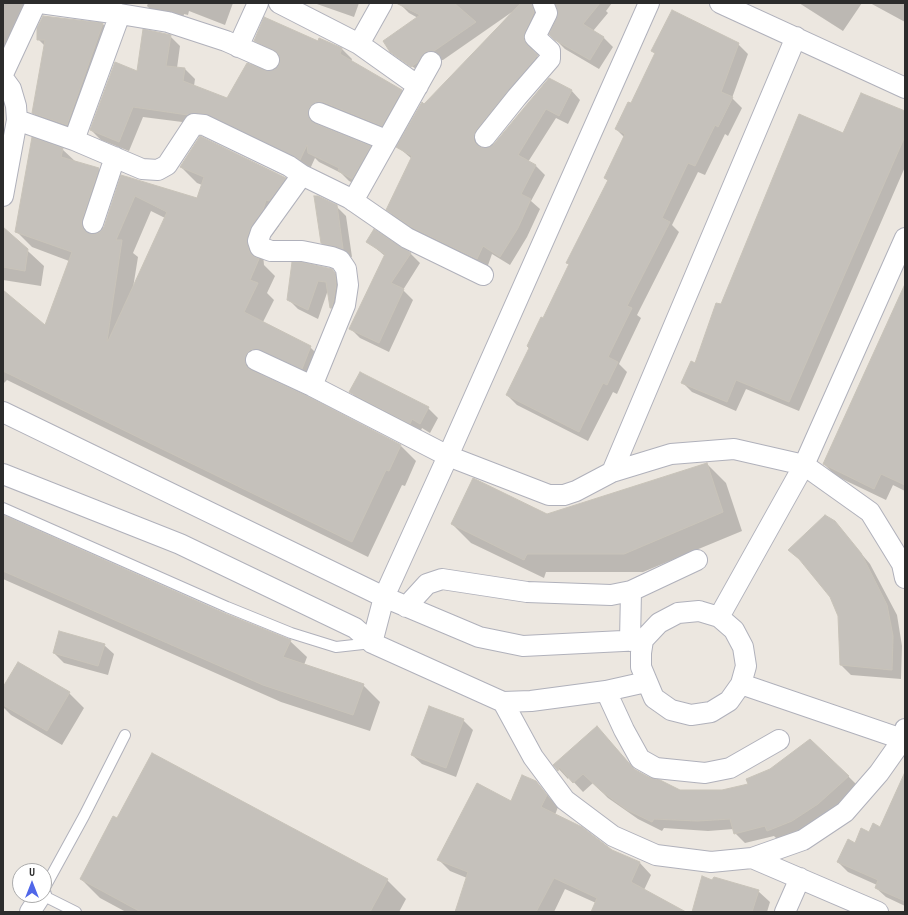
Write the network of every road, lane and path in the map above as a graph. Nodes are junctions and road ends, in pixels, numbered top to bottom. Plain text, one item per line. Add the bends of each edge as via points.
1 (36, 3) edge
2 (40, 3) edge
3 (258, 3) edge
4 (279, 3) edge
5 (382, 3) edge
6 (543, 3) edge
7 (649, 3) edge
8 (720, 3) edge
9 (120, 14) junction
10 (796, 37) junction
11 (359, 44) junction
12 (238, 47) junction
13 (269, 60) dead end
14 (431, 62) dead end
15 (3, 74) edge
16 (3, 78) edge
17 (418, 86) junction
18 (905, 88) edge
19 (319, 113) dead end
20 (17, 120) junction
21 (485, 138) dead end
22 (74, 140) junction
23 (386, 140) junction
24 (115, 157) junction
25 (302, 175) junction
26 (3, 196) edge
27 (353, 201) junction
28 (94, 223) dead end
29 (905, 238) edge
30 (482, 275) dead end
31 (256, 360) dead end
32 (312, 386) junction
33 (3, 412) edge
34 (448, 456) junction
35 (804, 466) junction
36 (612, 472) junction
37 (3, 474) edge
38 (3, 508) edge
39 (697, 560) dead end
40 (904, 569) edge
41 (631, 591) junction
42 (384, 597) junction
43 (406, 607) junction
44 (719, 617) junction
45 (636, 640) junction
46 (372, 643) junction
47 (646, 682) junction
48 (741, 684) junction
49 (606, 691) junction
50 (503, 702) junction
51 (125, 735) dead end
52 (904, 736) edge
53 (779, 740) dead end
54 (752, 858) junction
55 (52, 874) edge
56 (800, 878) junction
57 (52, 900) edge
58 (36, 903) edge
59 (30, 912) edge
60 (76, 912) edge
61 (785, 912) edge
62 (878, 912) edge

1 - 15 street
2 - 9 street
3 - 12 street
4 - 11 street
5 - 11 street
6 - 21 street via 547,13 535,37 550,52 550,59
7 - 34 street
8 - 10 street
9 - 12 street via 168,22
9 - 22 street
10 - 18 street
10 - 36 street
11 - 17 street
12 - 13 street
14 - 17 street
16 - 20 street via 11,89
17 - 23 street
19 - 23 street
20 - 22 street
20 - 26 street
22 - 24 street
23 - 27 street
24 - 25 street via 142,169 163,169 191,127 200,124 289,166
24 - 28 street
25 - 27 street
25 - 32 street via 261,232 258,241 260,247 271,251 302,251 332,257 340,260 346,269 348,285 345,305
27 - 30 street via 407,238
29 - 35 street
31 - 32 street
32 - 34 street
33 - 42 street
34 - 36 street via 549,495 564,495 576,491
34 - 42 street
35 - 36 street via 734,449 671,454
35 - 40 street via 870,512
35 - 44 street
37 - 46 street via 180,544 355,628
38 - 46 lane via 291,633 336,647
39 - 41 street
41 - 43 street via 610,595 527,592 442,579 427,584
41 - 45 street
42 - 43 street
42 - 46 street
43 - 45 street via 479,637 523,646
44 - 45 street via 699,611 678,613
44 - 48 street via 734,630 743,647 746,666
45 - 47 street via 640,667
46 - 50 street
47 - 48 street via 654,698 671,710 691,715 711,712 729,701
47 - 49 street
48 - 52 street
49 - 50 street
49 - 53 street via 640,759 656,768 705,773 730,768
50 - 54 street via 533,757 565,800 613,836 656,855 711,862
51 - 55 lane
52 - 54 street via 879,773 845,812 803,840
54 - 56 street
56 - 61 street
56 - 62 street
57 - 60 lane
58 - 59 street

